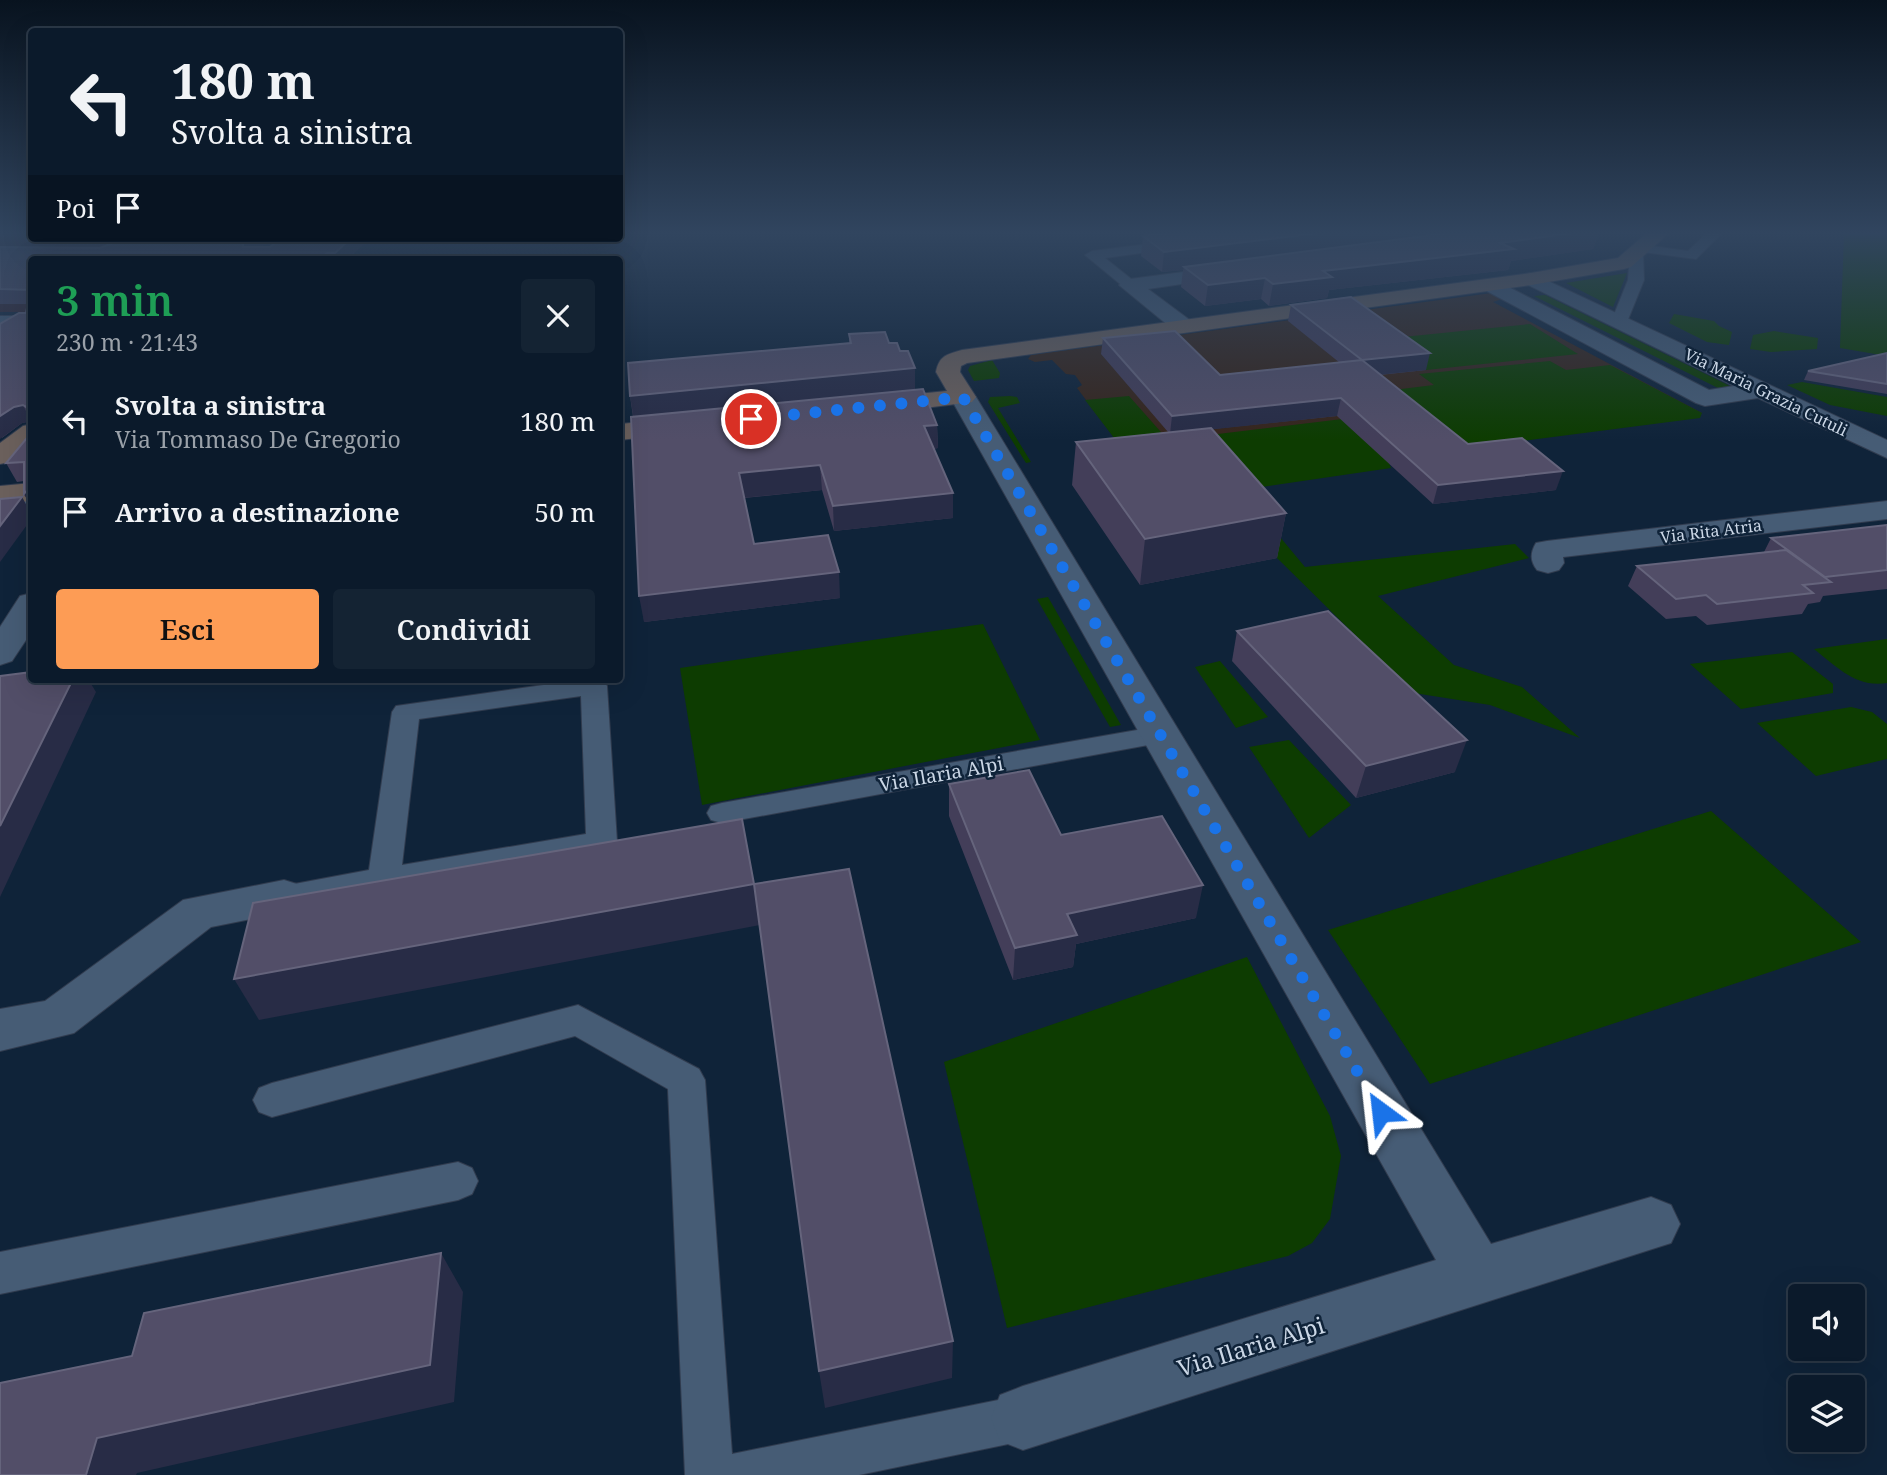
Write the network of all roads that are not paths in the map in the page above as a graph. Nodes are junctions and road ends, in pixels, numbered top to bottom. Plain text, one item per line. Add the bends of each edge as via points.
1 (1152, 302) edge
2 (1364, 302) edge
3 (1522, 302) edge
4 (1579, 302) edge
5 (1627, 302) edge
6 (0, 321) edge
7 (28, 321) edge
8 (1619, 321) junction
9 (1183, 326) junction
10 (1761, 390) junction
11 (963, 397) junction
12 (853, 408) edge
13 (702, 424) edge
14 (623, 432) edge
15 (28, 435) edge
16 (1887, 450) edge
17 (0, 456) edge
18 (28, 492) edge
19 (0, 495) edge
20 (28, 505) edge
21 (0, 508) edge
22 (1887, 510) edge
23 (1548, 563) dead end
24 (28, 609) edge
25 (0, 654) edge
26 (1160, 735) junction
27 (722, 813) dead end
28 (384, 880) junction
29 (284, 897) joint
30 (0, 1030) edge
31 (272, 1100) dead end
32 (458, 1181) dead end
33 (1651, 1224) dead end
34 (0, 1273) edge
35 (1478, 1277) junction
36 (1023, 1418) joint
37 (709, 1475) edge
38 (740, 1475) edge

1 - 9 street
2 - 9 street
3 - 10 street via 1705,398
4 - 8 street, Via Maria Grazia Cutuli
5 - 8 lane
6 - 7 lane
8 - 10 street, Via Maria Grazia Cutuli
9 - 11 street via 962,357 950,362 948,372
10 - 16 street, Via Maria Grazia Cutuli
11 - 12 street
11 - 26 street
13 - 14 street
15 - 17 street
18 - 19 street
20 - 21 street
22 - 23 street, Via Rita Atria via 1547,550
24 - 25 street
26 - 27 lane, Via Ilaria Alpi
26 - 35 street
28 - 28 lane via 603,842 594,686 406,712
28 - 29 lane
29 - 30 street via 200,912 57,1019
31 - 37 lane via 578,1020 686,1080
32 - 34 lane
33 - 35 street, Via Ilaria Alpi
35 - 36 street, Via Ilaria Alpi
36 - 38 lane

